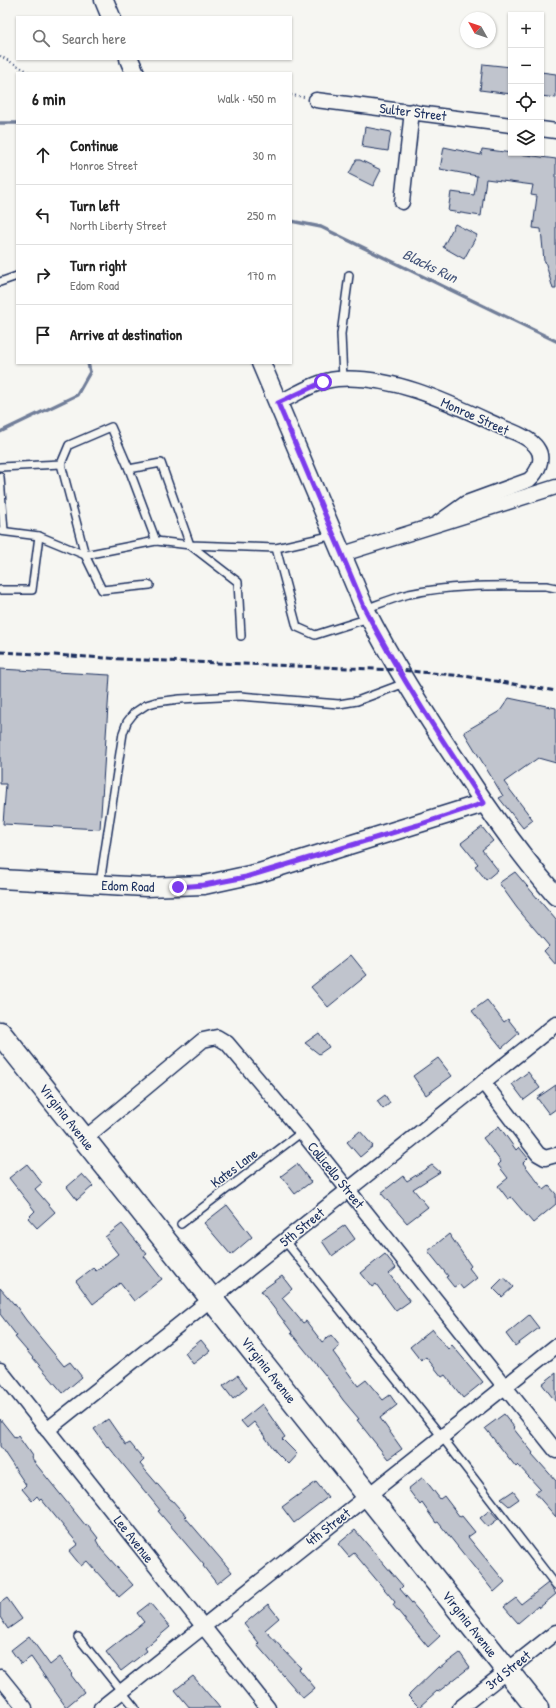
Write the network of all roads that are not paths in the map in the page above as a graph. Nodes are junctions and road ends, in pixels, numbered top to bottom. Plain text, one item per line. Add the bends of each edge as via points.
1 (104, 0) edge
2 (111, 16) edge
3 (129, 60) edge
4 (135, 72) edge
5 (316, 100) dead end
6 (412, 111) junction
7 (508, 125) edge
8 (544, 129) edge
9 (556, 131) edge
10 (402, 202) dead end
11 (349, 275) dead end
12 (16, 276) edge
13 (0, 282) edge
14 (261, 364) edge
15 (343, 379) junction
16 (278, 403) junction
17 (61, 464) junction
18 (0, 467) edge
19 (129, 469) junction
20 (0, 477) edge
21 (556, 487) edge
22 (438, 523) junction
23 (2, 531) edge
24 (334, 535) junction
25 (39, 536) junction
26 (156, 541) junction
27 (190, 545) junction
28 (276, 548) junction
29 (343, 554) junction
30 (85, 555) junction
31 (150, 585) dead end
32 (556, 588) edge
33 (0, 590) edge
34 (367, 613) junction
35 (241, 636) dead end
36 (406, 683) junction
37 (484, 803) junction
38 (0, 879) edge
39 (100, 885) junction
40 (556, 896) edge
41 (556, 1024) edge
42 (0, 1033) edge
43 (483, 1082) junction
44 (302, 1132) junction
45 (84, 1139) junction
46 (556, 1156) edge
47 (348, 1191) junction
48 (181, 1224) dead end
49 (285, 1240) junction
50 (212, 1299) junction
51 (556, 1346) edge
52 (0, 1370) edge
53 (505, 1387) junction
54 (47, 1430) junction
55 (442, 1437) junction
56 (556, 1451) edge
57 (368, 1495) junction
58 (556, 1585) edge
59 (203, 1627) junction
60 (556, 1632) edge
61 (78, 1637) dead end
62 (507, 1671) junction
63 (0, 1677) edge
64 (122, 1691) junction
65 (25, 1708) edge
66 (101, 1708) edge
67 (135, 1708) edge
68 (268, 1708) edge
69 (460, 1708) edge
70 (536, 1708) edge

1 - 2 street
3 - 4 street
5 - 6 street, Sulter Street
6 - 7 street, Sulter Street
6 - 10 street
8 - 9 street
11 - 15 lane via 341,334
12 - 13 lane
14 - 16 street
15 - 16 street, Monroe Street via 320,383
15 - 22 street, Monroe Street via 381,382 418,392 517,434 537,448 540,456 537,472 529,480 466,503
16 - 24 street
17 - 18 lane
17 - 19 lane via 69,445 111,427
17 - 30 lane
19 - 26 lane
19 - 27 lane via 160,463
20 - 23 lane
21 - 22 street, Monroe Street
22 - 29 street, Monroe Street
23 - 25 lane
24 - 28 lane
24 - 29 street
25 - 30 lane
25 - 33 lane via 32,590
26 - 27 lane
26 - 30 lane
27 - 28 lane
27 - 35 lane via 238,582
28 - 34 lane via 298,627 315,635
29 - 34 street
30 - 31 lane via 102,590
32 - 34 lane via 481,586 438,590 396,598
34 - 36 street
36 - 37 street
36 - 39 lane via 356,701 338,704 240,696 180,699 156,702 142,708 131,716 123,733
37 - 39 street, Edom Road via 232,880 167,887
37 - 40 street
38 - 39 street, Edom Road
41 - 43 street, 5th Street
42 - 45 main road, Virginia Avenue
43 - 46 street via 538,1154 545,1158
43 - 47 street, 5th Street
44 - 45 street, Collicello Street via 227,1043 217,1037 203,1040
44 - 47 street, Collicello Street
44 - 48 lane, Kates Lane
45 - 50 main road, Virginia Avenue
47 - 49 street, 5th Street
47 - 53 street, Collicello Street
49 - 50 street, 5th Street
49 - 55 lane
50 - 54 street, 5th Street
50 - 57 main road, Virginia Avenue
51 - 53 street, 4th Street
52 - 54 street, Lee Avenue
53 - 55 street, 4th Street
53 - 56 street, Collicello Street
54 - 59 street, Lee Avenue
55 - 57 street, 4th Street
55 - 58 lane
57 - 59 street, 4th Street
57 - 62 main road, Virginia Avenue
59 - 64 street, 4th Street
59 - 68 street, Lee Avenue
60 - 62 street, 3rd Street
61 - 64 lane
62 - 69 street, 3rd Street
62 - 70 main road, Virginia Avenue
63 - 65 street
64 - 66 street, 4th Street
64 - 67 lane

